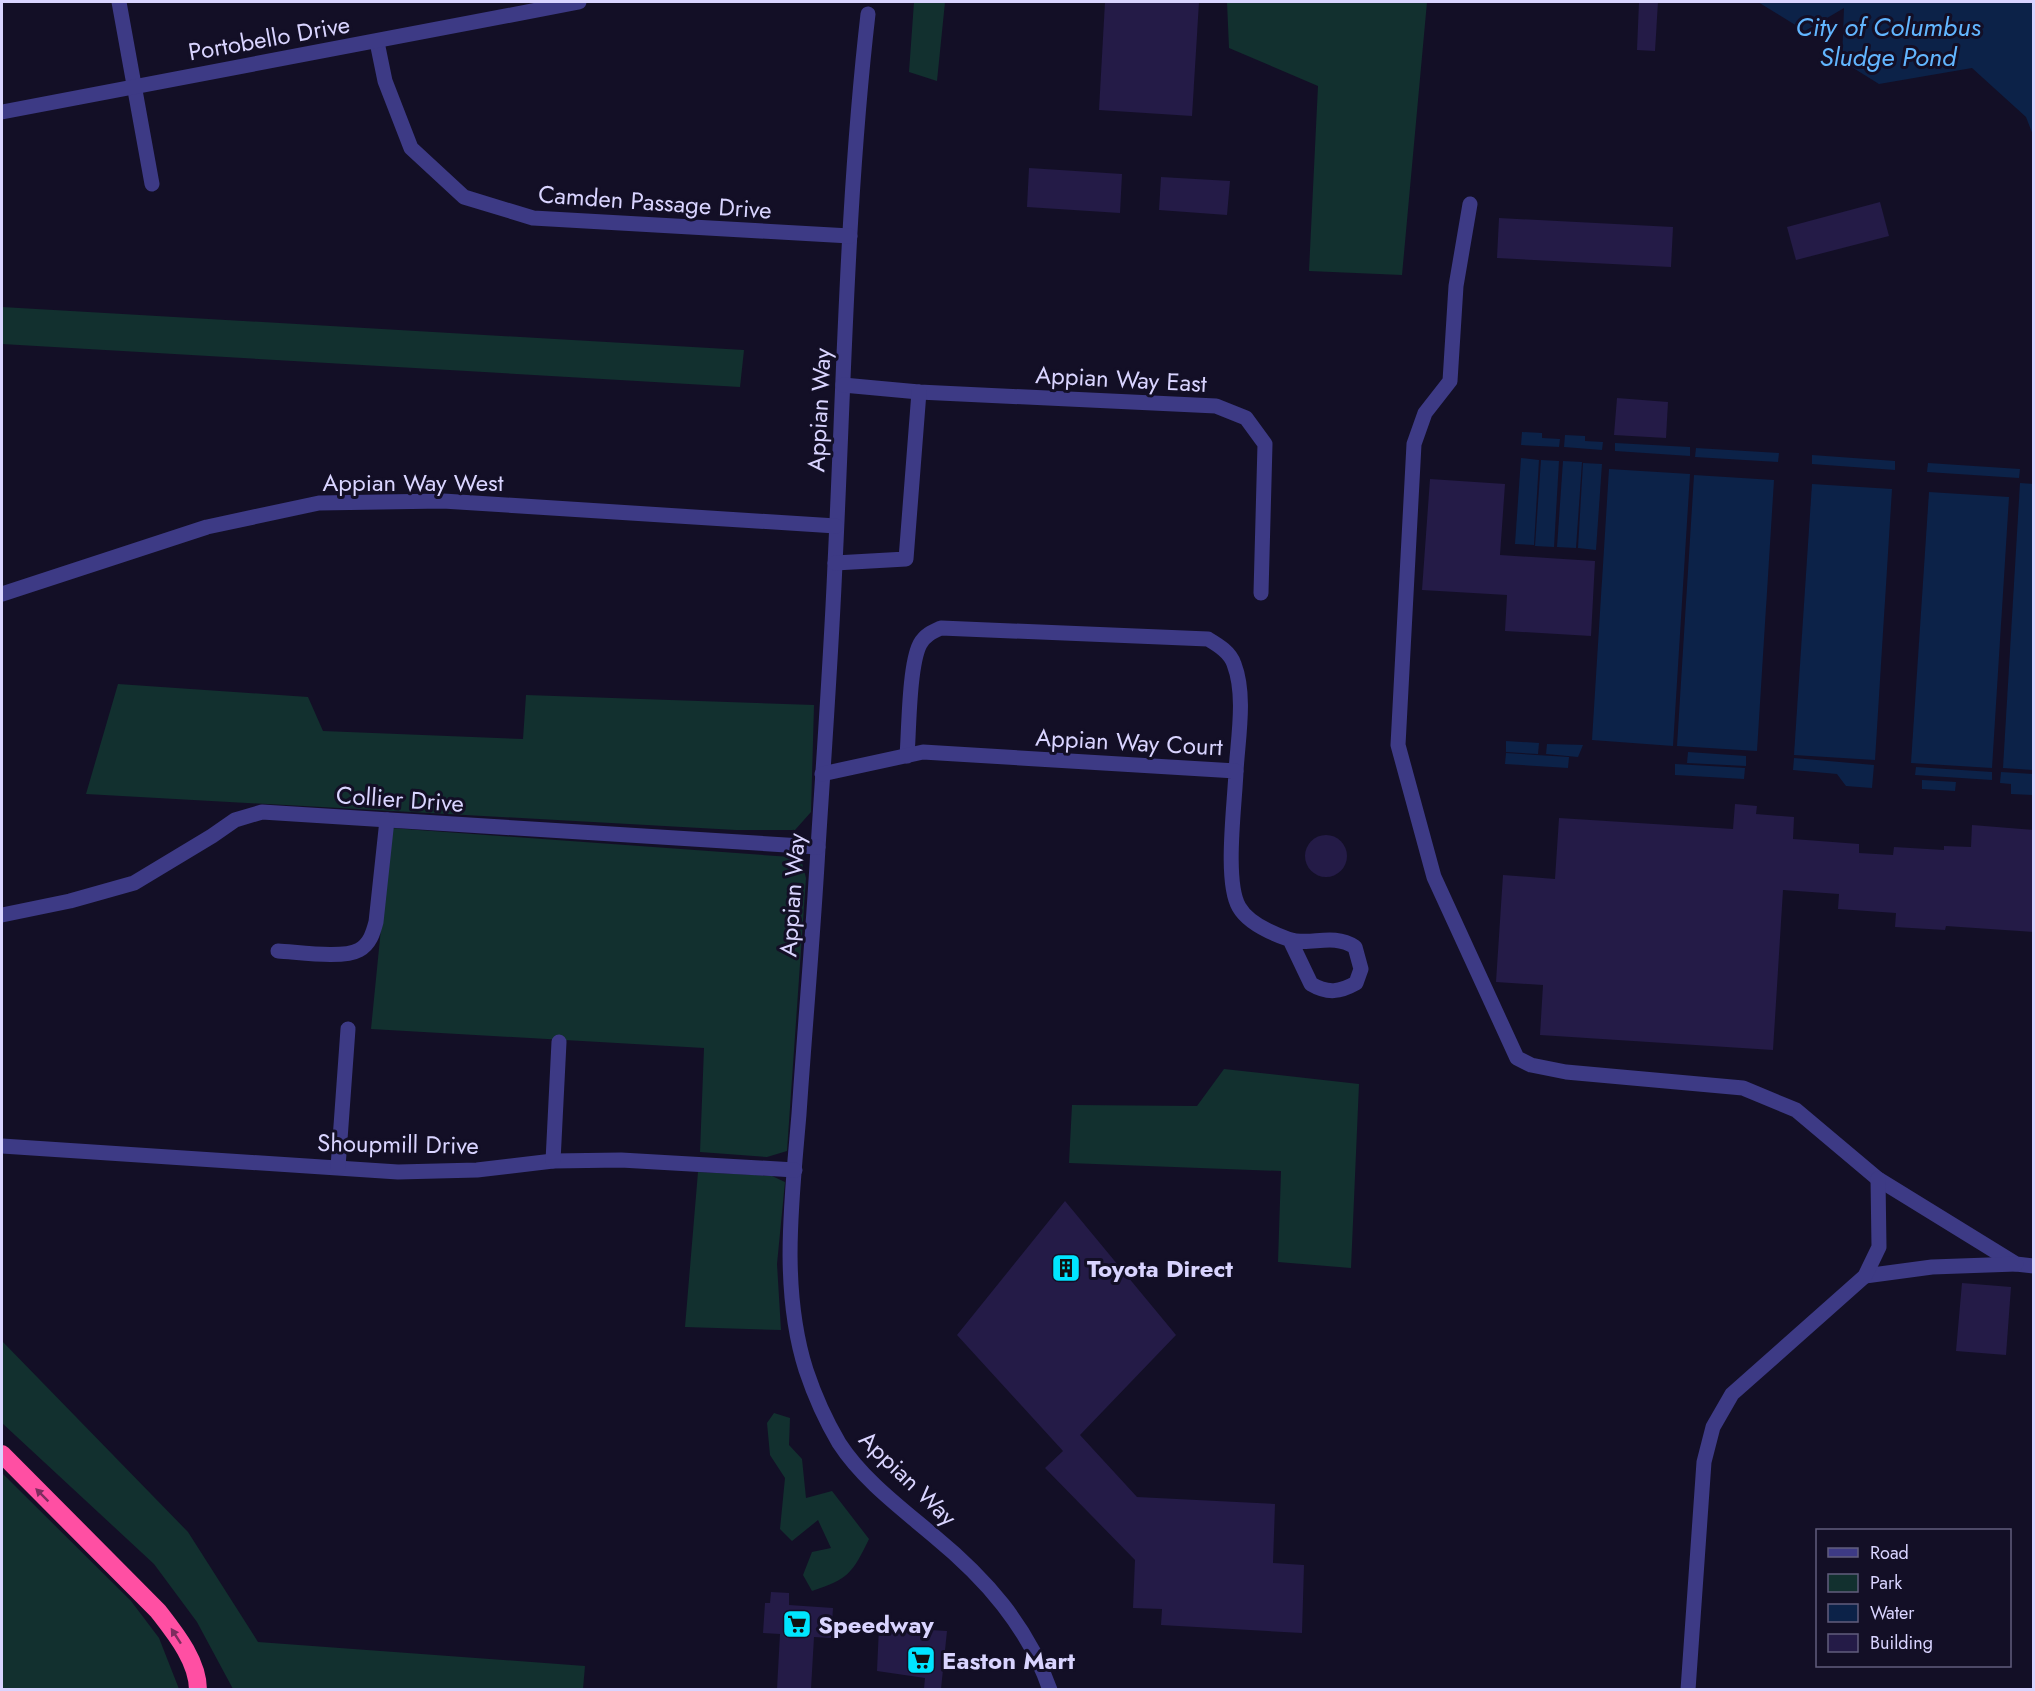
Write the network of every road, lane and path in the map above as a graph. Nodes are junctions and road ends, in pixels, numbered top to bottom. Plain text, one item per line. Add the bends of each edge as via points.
1 (119, 2) edge
2 (579, 2) edge
3 (868, 14) dead end
4 (377, 42) junction
5 (136, 85) junction
6 (2, 112) edge
7 (152, 184) dead end
8 (1470, 204) dead end
9 (850, 236) junction
10 (843, 385) junction
11 (919, 392) junction
12 (836, 526) junction
13 (835, 563) junction
14 (1262, 593) dead end
15 (2, 594) edge
16 (907, 756) junction
17 (1236, 771) junction
18 (822, 774) junction
19 (387, 820) junction
20 (818, 847) junction
21 (2, 915) edge
22 (1290, 940) junction
23 (278, 951) dead end
24 (348, 1029) dead end
25 (559, 1042) dead end
26 (2, 1146) edge
27 (553, 1161) junction
28 (338, 1167) junction
29 (795, 1170) junction
30 (1878, 1179) junction
31 (2016, 1264) junction
32 (2034, 1266) edge
33 (1865, 1276) junction
34 (2, 1454) edge
35 (198, 1689) edge
36 (1050, 1689) edge
37 (1688, 1689) edge

1 - 5 street
2 - 4 street, Portobello Drive
3 - 9 street, Appian Way
4 - 5 street, Portobello Drive
4 - 9 street, Camden Passage Drive via 385,81 411,148 464,197 533,218
5 - 6 street, Portobello Drive
5 - 7 street
8 - 30 street via 1456,286 1450,381 1425,412 1414,444 1399,722 1398,745 1434,877 1517,1058 1566,1072 1743,1088 1796,1110
9 - 10 street, Appian Way
10 - 11 street, Appian Way East
10 - 12 street, Appian Way
11 - 13 street via 906,559
11 - 14 street, Appian Way East via 1216,406 1246,418 1265,444
12 - 13 street, Appian Way
12 - 15 street, Appian Way West via 443,501 319,503 207,527
13 - 18 street, Appian Way
16 - 17 street, Appian Way Court via 923,752
16 - 17 street via 919,646 929,633 941,628 1208,639 1224,649 1234,663 1239,693
16 - 18 street, Appian Way Court
17 - 22 street, Appian Way Court via 1231,876 1238,907 1250,920
18 - 20 street, Appian Way
19 - 20 street, Collier Drive
19 - 21 street, Collier Drive via 262,812 235,820 134,884
19 - 23 street via 371,939 358,950 342,954
20 - 29 street, Appian Way
22 - 22 street, Appian Way Court via 1330,939 1355,947 1361,969 1356,983 1333,992 1311,984
24 - 28 street
25 - 27 street
26 - 28 street, Shoupmill Drive
27 - 28 street, Shoupmill Drive via 477,1170 398,1172
27 - 29 street, Shoupmill Drive via 621,1160
29 - 36 street, Appian Way via 792,1301 807,1370 821,1406 840,1444 863,1473 969,1567 1013,1615
30 - 31 street
30 - 33 street via 1880,1247
31 - 32 street
31 - 33 street via 1932,1267
33 - 37 street via 1732,1394 1713,1427 1704,1462
35 -> 34 highway via 189,1659 158,1611

